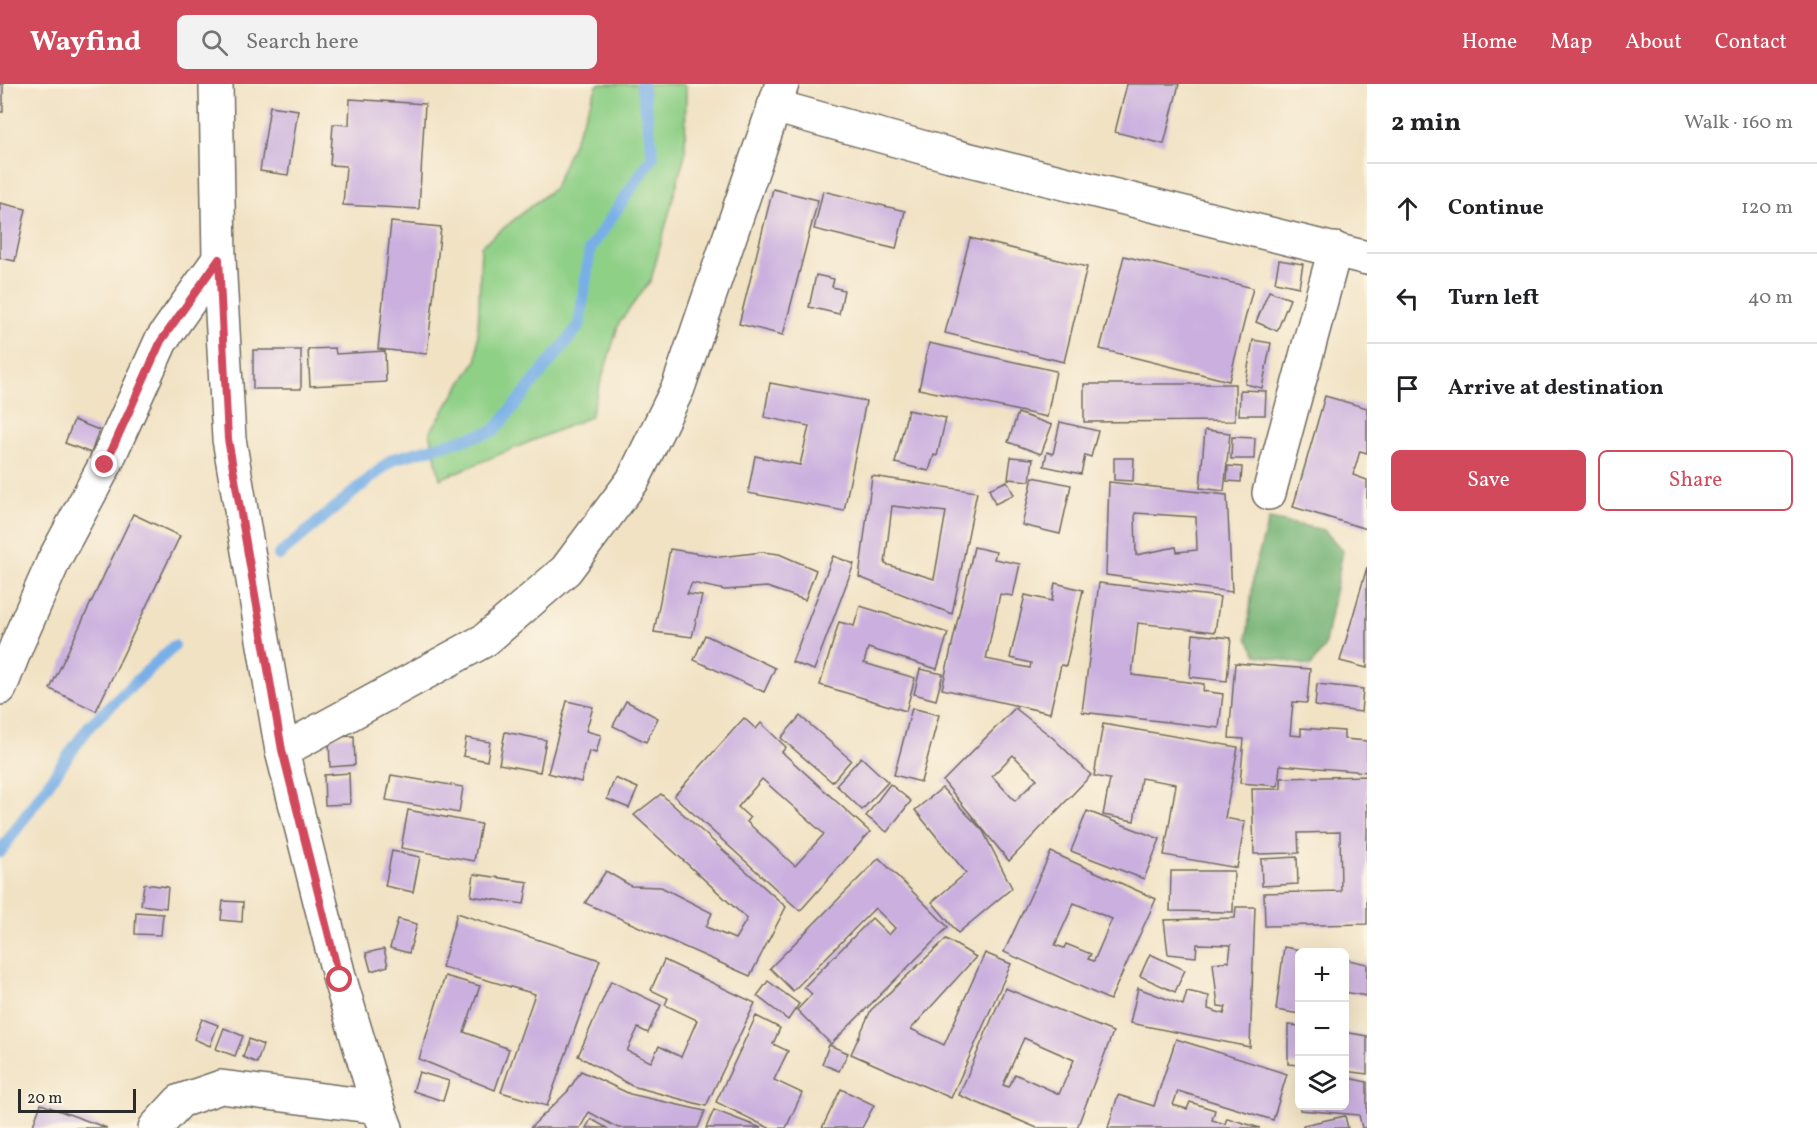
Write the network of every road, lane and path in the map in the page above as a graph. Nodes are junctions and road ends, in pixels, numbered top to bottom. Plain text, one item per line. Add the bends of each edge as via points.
1 (216, 84) edge
2 (778, 95) edge
3 (1335, 249) junction
4 (1367, 258) edge
5 (219, 259) junction
6 (1269, 493) dead end
7 (0, 688) edge
8 (282, 750) junction
9 (382, 1118) edge
10 (154, 1128) edge

1 - 5 street
2 - 3 street via 950,155
2 - 8 street via 678,388 633,480 566,570 485,640
3 - 4 street
3 - 6 street
5 - 7 street via 161,341 105,465 54,560
5 - 8 street via 228,439
8 - 9 street via 340,980
9 - 10 street via 222,1087 180,1101

